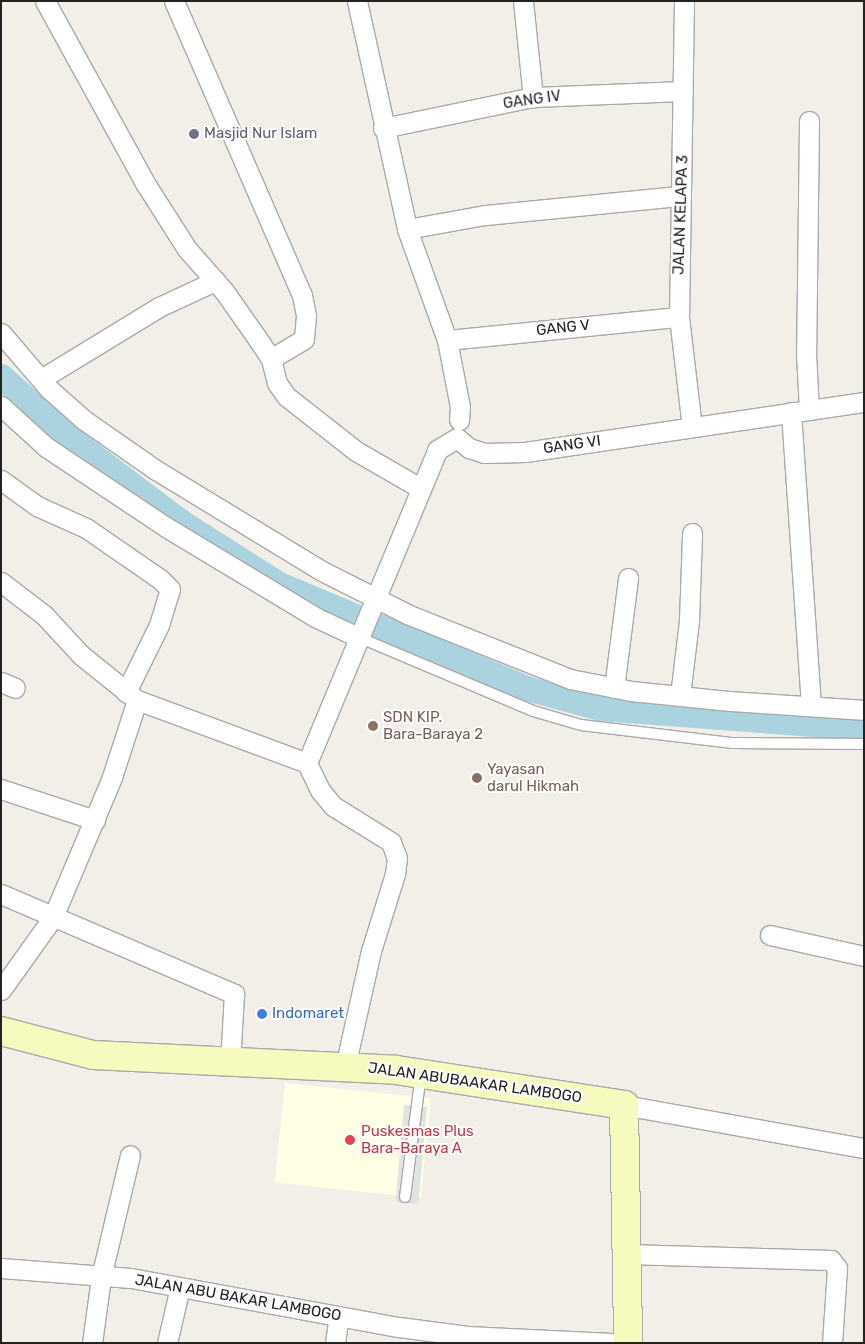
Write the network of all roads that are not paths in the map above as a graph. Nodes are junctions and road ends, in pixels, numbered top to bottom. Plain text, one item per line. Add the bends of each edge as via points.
1 (45, 1) edge
2 (174, 1) edge
3 (357, 1) edge
4 (523, 1) edge
5 (684, 1) edge
6 (683, 91) junction
7 (533, 98) junction
8 (808, 121) dead end
9 (383, 128) junction
10 (680, 196) junction
11 (407, 229) junction
12 (215, 282) junction
13 (679, 316) junction
14 (1, 333) edge
15 (447, 340) junction
16 (271, 360) junction
17 (40, 379) junction
18 (864, 402) edge
19 (1, 406) edge
20 (800, 411) junction
21 (692, 427) junction
22 (458, 429) junction
23 (1, 480) edge
24 (420, 488) junction
25 (692, 533) dead end
26 (628, 578) dead end
27 (1, 582) edge
28 (373, 601) junction
29 (359, 634) junction
30 (614, 688) junction
31 (131, 696) junction
32 (680, 696) junction
33 (811, 705) junction
34 (864, 710) edge
35 (864, 744) edge
36 (307, 764) junction
37 (1, 789) edge
38 (95, 820) junction
39 (1, 894) edge
40 (53, 917) junction
41 (770, 935) dead end
42 (864, 956) edge
43 (1, 990) edge
44 (1, 1031) edge
45 (230, 1063) junction
46 (345, 1067) junction
47 (421, 1073) junction
48 (624, 1105) junction
49 (864, 1148) edge
50 (130, 1155) dead end
51 (405, 1197) dead end
52 (627, 1254) junction
53 (1, 1268) edge
54 (101, 1277) junction
55 (180, 1287) junction
56 (339, 1316) junction
57 (467, 1339) edge
58 (92, 1343) edge
59 (167, 1343) edge
60 (335, 1343) edge
61 (612, 1343) edge
62 (628, 1343) edge
63 (832, 1343) edge

1 - 12 street via 145,183 187,249
2 - 16 street via 302,295 306,316 304,339
3 - 9 street
4 - 7 street
5 - 6 street, JALAN KELAPA 3
6 - 7 street, GANG IV
6 - 10 street, JALAN KELAPA 3 via 684,151
7 - 9 street, GANG IV
8 - 20 street via 806,353
9 - 11 street
10 - 11 street via 485,215
10 - 13 street, JALAN KELAPA 3
11 - 15 street
12 - 16 street
12 - 17 street via 159,307
13 - 15 street, GANG V
13 - 21 street, JALAN KELAPA 3
14 - 17 street
15 - 22 street via 460,407
16 - 24 street via 277,383 298,407 356,451
17 - 28 street via 84,420 156,470
18 - 20 street, GANG VI
19 - 29 street via 46,447 158,521 315,616
20 - 21 street, GANG VI
20 - 33 street
21 - 22 street, GANG VI via 504,454 469,448
22 - 24 street via 437,450
23 - 31 street via 37,506 86,528 160,579 170,590
24 - 28 street
25 - 32 street
26 - 30 street
27 - 31 street via 44,615 81,655
28 - 29 street
28 - 30 street via 547,671
29 - 35 lane via 533,711 581,726 734,743
29 - 36 street
30 - 32 street
31 - 36 street
31 - 38 street via 112,777
32 - 33 street
33 - 34 street
36 - 46 street via 320,790 333,806 391,842 397,858 371,951
37 - 38 street
38 - 40 street
39 - 40 street
40 - 43 street
40 - 45 street via 234,994
41 - 42 street
44 - 45 street, JALAN ABUBAAKAR LAMBOGO via 93,1056
45 - 46 street, JALAN ABUBAAKAR LAMBOGO
46 - 47 street, JALAN ABUBAAKAR LAMBOGO
47 - 48 street, JALAN ABUBAAKAR LAMBOGO
47 - 51 lane
48 - 49 street
48 - 52 street
50 - 54 street
52 - 62 street
52 - 63 street via 831,1260 837,1268
53 - 54 street, JALAN ABU BAKAR LAMBOGO
54 - 55 street, JALAN ABU BAKAR LAMBOGO via 131,1278
54 - 58 street
55 - 56 street, JALAN ABU BAKAR LAMBOGO
55 - 59 street
56 - 57 street, JALAN ABU BAKAR LAMBOGO
56 - 60 street
57 - 61 street, JALAN ABU BAKAR LAMBOGO

